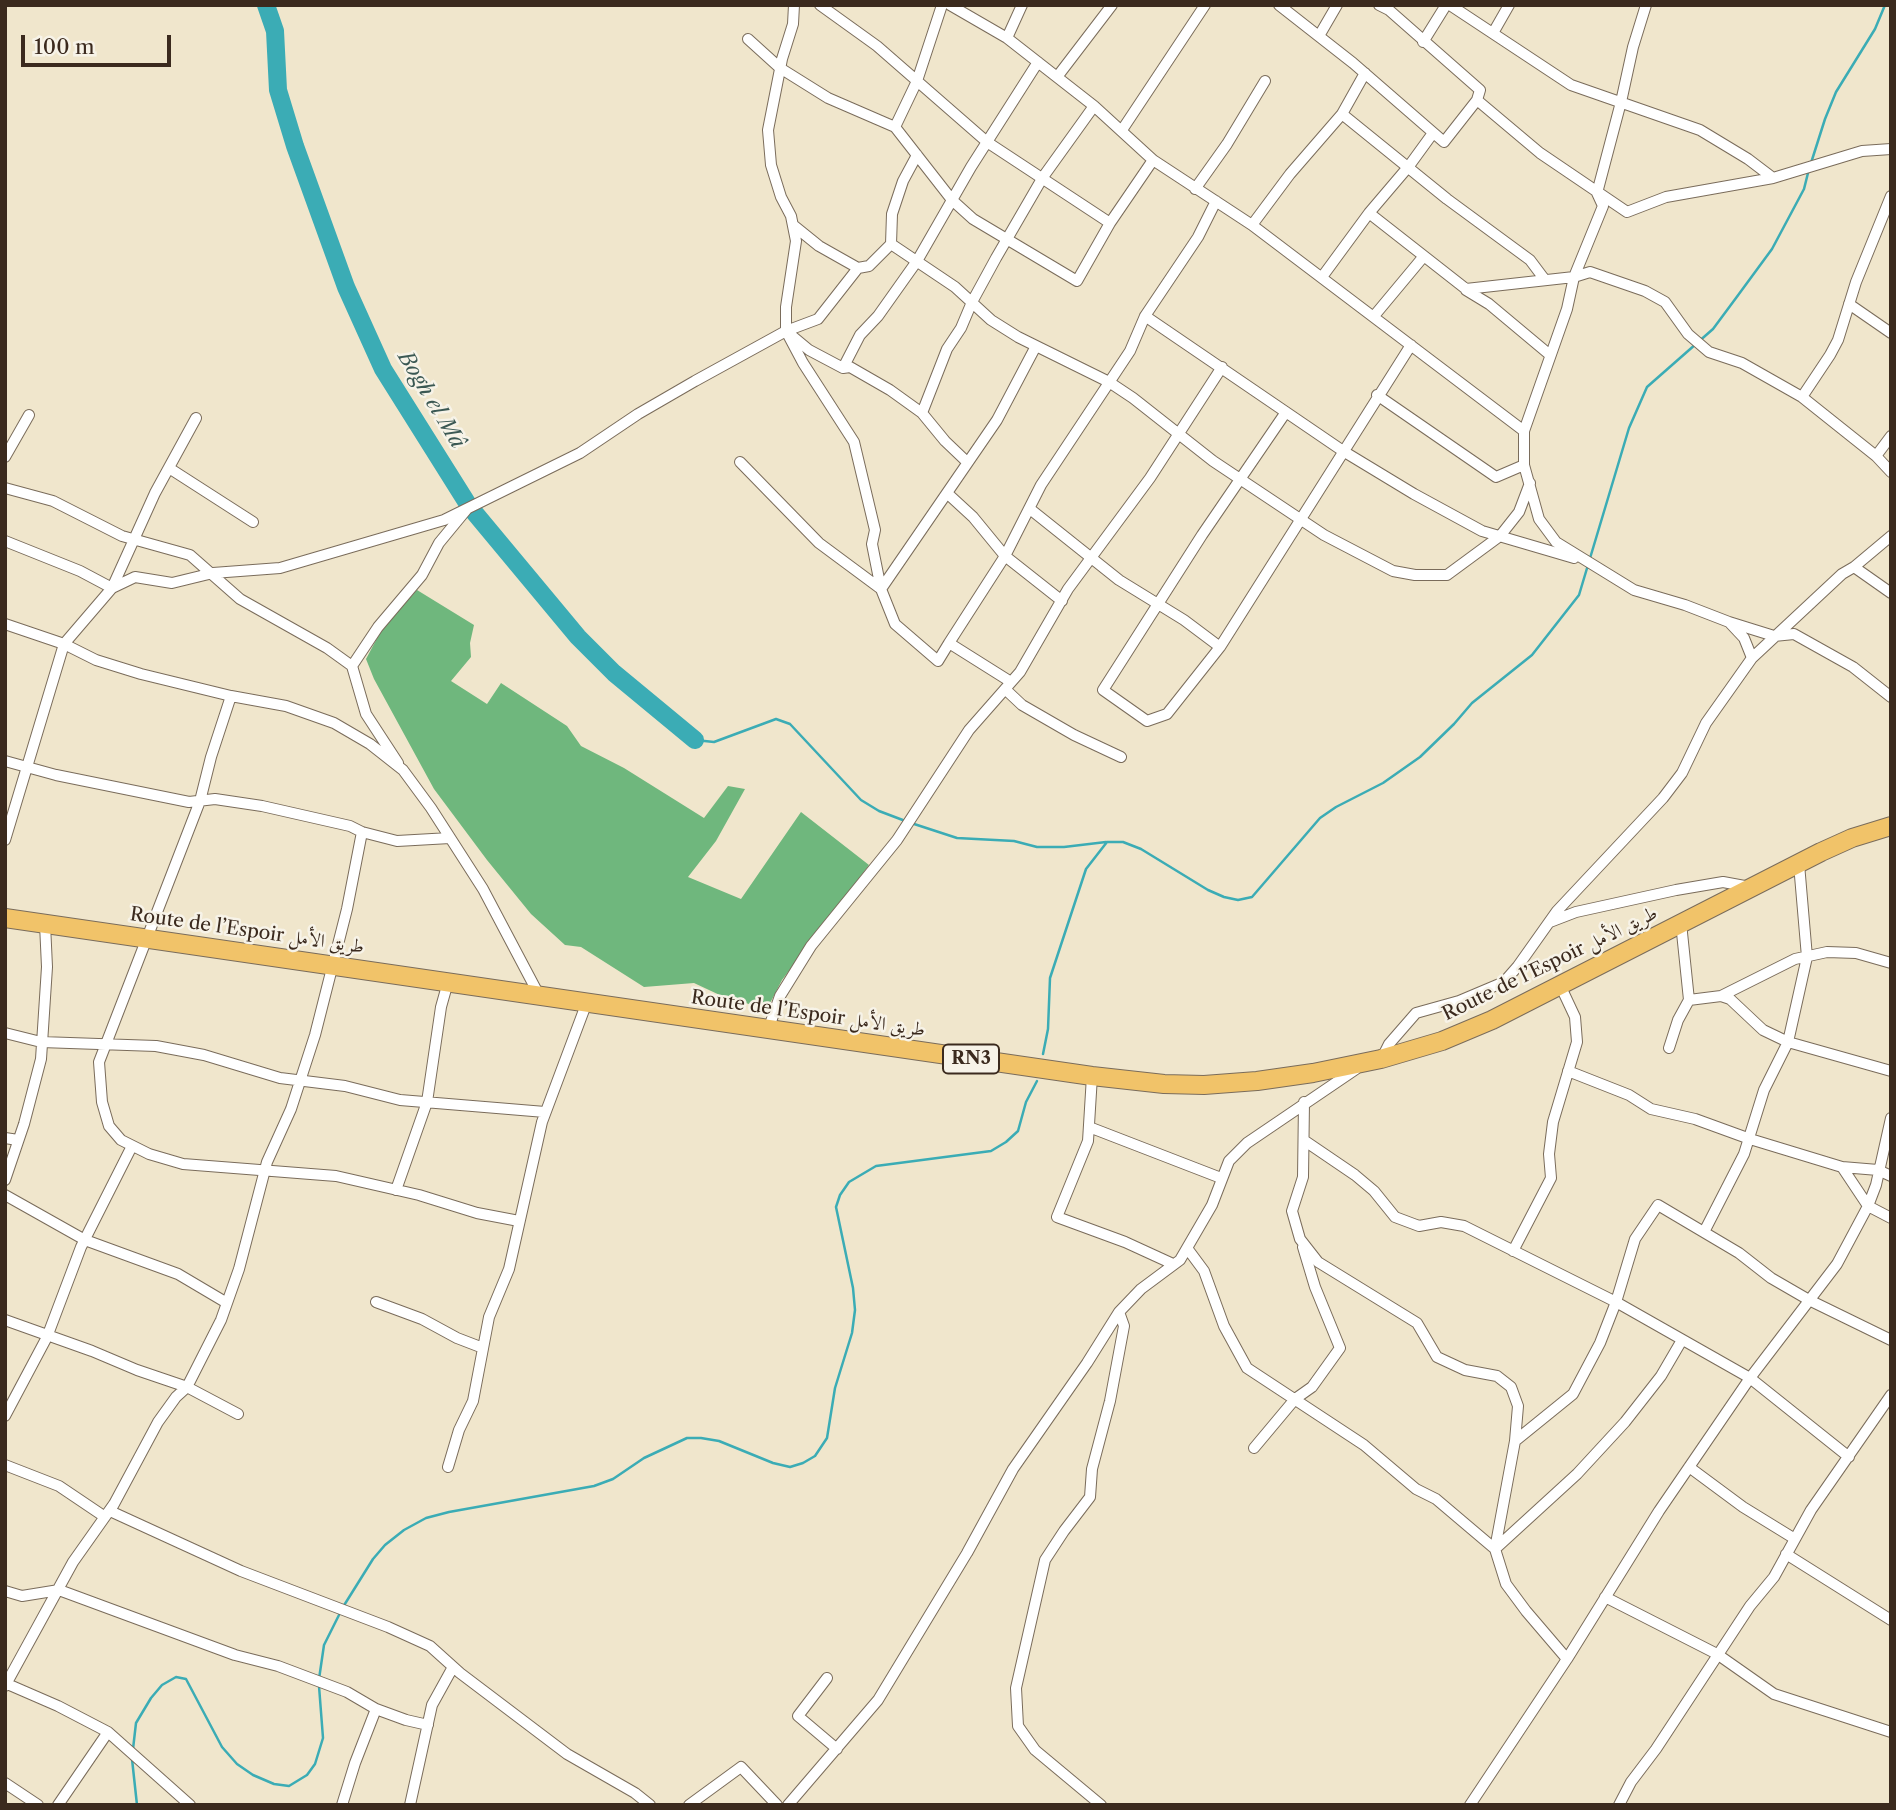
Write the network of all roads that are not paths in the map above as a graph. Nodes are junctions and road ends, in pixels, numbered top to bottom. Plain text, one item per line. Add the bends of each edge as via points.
1 (794, 5) edge
2 (820, 5) edge
3 (942, 5) edge
4 (950, 5) edge
5 (1023, 5) edge
6 (1112, 5) edge
7 (1190, 5) edge
8 (1279, 5) edge
9 (1337, 5) edge
10 (1448, 5) edge
11 (1509, 5) edge
12 (1646, 6) edge
13 (1387, 7) edge
14 (1203, 9) edge
15 (1493, 33) junction
16 (1318, 36) junction
17 (1007, 38) junction
18 (748, 39) dead end
19 (1423, 42) junction
20 (1038, 62) junction
21 (780, 68) junction
22 (1365, 73) junction
23 (1057, 77) junction
24 (917, 81) junction
25 (1265, 81) dead end
26 (1477, 100) junction
27 (1621, 102) junction
28 (1094, 106) junction
29 (1342, 114) junction
30 (895, 127) junction
31 (1122, 130) junction
32 (1433, 133) junction
33 (987, 142) junction
34 (1891, 149) edge
35 (917, 155) junction
36 (1153, 160) junction
37 (1409, 166) junction
38 (1043, 177) junction
39 (1773, 178) junction
40 (1195, 189) junction
41 (1597, 193) junction
42 (1891, 196) edge
43 (952, 200) junction
44 (1216, 201) junction
45 (1369, 213) junction
46 (1110, 223) junction
47 (793, 225) junction
48 (1252, 225) junction
49 (1878, 227) junction
50 (1891, 232) edge
51 (1008, 238) junction
52 (891, 244) junction
53 (1424, 256) junction
54 (917, 261) junction
55 (858, 268) junction
56 (1322, 277) junction
57 (1574, 277) junction
58 (1545, 280) junction
59 (1465, 289) junction
60 (972, 302) junction
61 (1849, 304) junction
62 (1145, 316) junction
63 (1374, 316) junction
64 (786, 331) junction
65 (1891, 334) edge
66 (1411, 345) junction
67 (1037, 346) junction
68 (1550, 355) junction
69 (1222, 367) junction
70 (842, 368) junction
71 (1109, 382) junction
72 (1377, 395) junction
73 (1802, 397) junction
74 (1286, 412) junction
75 (922, 413) junction
76 (29, 415) dead end
77 (196, 418) dead end
78 (1524, 431) junction
79 (1178, 434) junction
80 (1891, 436) edge
81 (1343, 451) junction
82 (1876, 456) junction
83 (5, 457) edge
84 (740, 462) dead end
85 (967, 462) junction
86 (1524, 465) junction
87 (169, 468) junction
88 (1891, 472) edge
89 (1240, 479) junction
90 (1530, 483) junction
91 (5, 488) edge
92 (948, 494) junction
93 (469, 506) junction
94 (1030, 509) junction
95 (1301, 519) junction
96 (253, 522) dead end
97 (1500, 536) junction
98 (1891, 536) edge
99 (134, 540) junction
100 (5, 541) edge
101 (1006, 556) junction
102 (1093, 558) junction
103 (1588, 562) junction
104 (1854, 567) junction
105 (213, 573) junction
106 (112, 588) junction
107 (881, 589) junction
108 (1891, 593) edge
109 (1062, 601) junction
110 (1158, 605) junction
111 (1729, 622) junction
112 (5, 624) edge
113 (1774, 636) junction
114 (949, 643) junction
115 (64, 644) junction
116 (1220, 647) junction
117 (1752, 658) junction
118 (352, 666) junction
119 (1008, 685) junction
120 (231, 696) junction
121 (1891, 697) edge
122 (1121, 757) dead end
123 (5, 761) edge
124 (26, 767) junction
125 (403, 770) junction
126 (200, 801) junction
127 (1891, 827) edge
128 (362, 832) junction
129 (450, 838) junction
130 (5, 840) edge
131 (1799, 863) junction
132 (1751, 887) junction
133 (5, 918) edge
134 (1549, 922) junction
135 (1681, 923) junction
136 (45, 924) junction
137 (148, 938) junction
138 (1807, 957) junction
139 (1891, 963) edge
140 (331, 965) junction
141 (448, 982) junction
142 (1560, 985) junction
143 (539, 995) junction
144 (1721, 996) junction
145 (1689, 1000) junction
146 (587, 1002) junction
147 (768, 1030) junction
148 (5, 1033) edge
149 (41, 1042) junction
150 (1788, 1042) junction
151 (106, 1045) junction
152 (1669, 1048) dead end
153 (1373, 1061) junction
154 (1568, 1071) junction
155 (1891, 1071) edge
156 (1092, 1076) junction
157 (301, 1080) junction
158 (427, 1102) junction
159 (1304, 1102) junction
160 (545, 1112) junction
161 (1891, 1118) edge
162 (1089, 1127) junction
163 (5, 1138) edge
164 (1750, 1139) junction
165 (18, 1140) junction
166 (1305, 1141) junction
167 (132, 1146) junction
168 (1842, 1167) junction
169 (1878, 1170) junction
170 (265, 1171) junction
171 (1891, 1176) edge
172 (1221, 1178) junction
173 (5, 1180) edge
174 (396, 1190) junction
175 (5, 1195) edge
176 (1868, 1206) junction
177 (1891, 1218) edge
178 (519, 1221) junction
179 (1704, 1232) junction
180 (1300, 1238) junction
181 (85, 1240) junction
182 (1187, 1248) junction
183 (1513, 1251) junction
184 (1173, 1264) junction
185 (1809, 1300) junction
186 (376, 1302) dead end
187 (1616, 1302) junction
188 (227, 1303) junction
189 (1119, 1312) junction
190 (5, 1320) edge
191 (47, 1337) junction
192 (1891, 1339) edge
193 (1682, 1340) junction
194 (483, 1348) junction
195 (1750, 1378) junction
196 (187, 1387) junction
197 (1891, 1395) edge
198 (1295, 1399) junction
199 (238, 1414) dead end
200 (5, 1416) edge
201 (1515, 1441) junction
202 (1254, 1448) dead end
203 (1849, 1457) junction
204 (5, 1465) edge
205 (448, 1466) dead end
206 (1689, 1467) junction
207 (108, 1514) junction
208 (1795, 1539) junction
209 (1495, 1549) junction
210 (1786, 1554) junction
211 (59, 1590) junction
212 (5, 1591) edge
213 (1605, 1597) junction
214 (1891, 1620) edge
215 (1717, 1654) junction
216 (1567, 1659) junction
217 (453, 1667) junction
218 (827, 1678) dead end
219 (6, 1684) edge
220 (376, 1709) junction
221 (428, 1725) junction
222 (108, 1732) junction
223 (1891, 1732) edge
224 (837, 1749) junction
225 (5, 1783) edge
226 (38, 1805) edge
227 (58, 1805) edge
228 (190, 1805) edge
229 (342, 1805) edge
230 (410, 1805) edge
231 (650, 1805) edge
232 (689, 1805) edge
233 (777, 1805) edge
234 (788, 1805) edge
235 (1101, 1805) edge
236 (1471, 1805) edge
237 (1619, 1805) edge

1 - 21 street
2 - 24 street
3 - 24 street
4 - 17 street
5 - 17 street
6 - 23 street
7 - 14 street
8 - 16 street
9 - 16 street
10 - 15 street
10 - 19 street
11 - 15 street
12 - 27 street
13 - 19 street
14 - 31 street
15 - 27 street via 1572,85
16 - 22 street
17 - 20 street
18 - 21 street
19 - 26 street via 1480,90
20 - 23 street
20 - 33 street
21 - 30 street via 828,98
21 - 47 street via 768,130 771,165
22 - 29 street
22 - 32 street
23 - 28 street
24 - 30 street
24 - 33 street
25 - 40 street
26 - 32 street via 1444,142
26 - 41 street
27 - 39 street via 1700,130
27 - 41 street
28 - 31 street
28 - 38 street
29 - 37 street
29 - 48 street
30 - 35 street
31 - 36 street
32 - 37 street
33 - 38 street
33 - 43 street
34 - 39 street via 1862,151
35 - 43 street
35 - 52 street via 892,214
36 - 40 street
36 - 46 street
37 - 45 street
37 - 58 street via 1530,260
38 - 46 street
38 - 51 street
39 - 41 street via 1666,197 1627,212
40 - 44 street
41 - 57 street via 1603,206
42 - 49 street
43 - 51 street via 973,219
43 - 54 street
44 - 48 street
44 - 62 street via 1198,237
45 - 53 street
45 - 56 street
46 - 51 street via 1077,281
47 - 55 street
47 - 64 street via 796,241
48 - 56 street
49 - 50 street
49 - 61 street
51 - 60 street
52 - 54 street
52 - 55 street via 869,266
53 - 59 street
53 - 63 street
54 - 60 street
54 - 70 street via 887,306 860,335
55 - 64 street via 818,319
56 - 63 street
57 - 58 street
57 - 68 street
57 - 73 street via 1590,272 1645,291 1665,302 1688,334 1709,352 1742,363
58 - 59 street
59 - 68 street
60 - 67 street via 991,320
60 - 75 street
61 - 65 street
61 - 73 street via 1830,355
62 - 69 street
62 - 71 street via 1130,351
63 - 66 street
64 - 70 street
64 - 93 street via 638,414 580,453
64 - 107 street via 854,442 875,530 872,544
66 - 72 street
66 - 78 street
67 - 71 street
67 - 85 street via 997,420
68 - 78 street
69 - 74 street
69 - 79 street
70 - 75 street via 850,367
71 - 79 street
71 - 94 street
72 - 81 street
72 - 86 street via 1496,477
73 - 82 street
74 - 81 street
74 - 89 street
75 - 85 street
76 - 83 street
77 - 87 street
78 - 86 street
79 - 89 street
79 - 102 street
80 - 82 street
81 - 95 street
81 - 97 street via 1482,531
82 - 88 street
84 - 107 street via 819,543
85 - 92 street
86 - 90 street
87 - 96 street
87 - 99 street
89 - 95 street
89 - 110 street
90 - 97 street via 1519,512
90 - 103 street via 1539,519 1556,542
91 - 99 street via 53,501
92 - 101 street
92 - 107 street
93 - 105 street via 443,520 280,568
93 - 118 street
94 - 101 street
94 - 102 street
95 - 97 street via 1357,554 1393,571 1415,575 1447,575
95 - 116 street
97 - 103 street
98 - 104 street
99 - 105 street via 190,555
99 - 106 street
100 - 106 street
101 - 109 street
101 - 114 street
102 - 109 street
102 - 110 street
103 - 111 street via 1634,590
104 - 108 street
104 - 113 street
105 - 106 street via 172,583 135,577
105 - 118 street via 240,599
106 - 115 street
107 - 114 street via 895,624 938,661
109 - 119 street
110 - 116 street
110 - 116 street via 1103,690 1146,721 1167,714
111 - 113 street
111 - 117 street via 1744,638
112 - 115 street
113 - 117 street
113 - 121 street via 1794,634 1823,649
114 - 119 street
115 - 120 street via 96,660
115 - 124 street
117 - 134 street via 1706,723 1663,798
118 - 125 street via 366,713
119 - 122 street via 1022,705
119 - 147 street via 969,730 897,840 811,946 780,996
120 - 125 street via 286,706 334,723
120 - 126 street
123 - 124 street
124 - 126 street
124 - 130 street
125 - 129 street
126 - 128 street via 262,807 350,825
126 - 137 street
127 - 131 highway, Route de l’Espoir طريق الأمل / RN3 via 1852,838
128 - 129 street via 397,841
128 - 140 street
129 - 143 street via 483,889
131 - 132 highway, Route de l’Espoir طريق الأمل / RN3
131 - 138 street
132 - 134 street via 1723,882 1676,890
132 - 135 highway, Route de l’Espoir طريق الأمل / RN3
133 - 136 highway, Route de l’Espoir طريق الأمل / RN3
134 - 153 street via 1504,982 1416,1013
135 - 142 highway, Route de l’Espoir طريق الأمل / RN3
135 - 145 street
136 - 137 highway, Route de l’Espoir طريق الأمل / RN3
136 - 149 street
137 - 140 highway, Route de l’Espoir طريق الأمل / RN3
137 - 151 street
138 - 139 street via 1856,953
138 - 144 street via 1794,959
138 - 150 street
140 - 141 highway, Route de l’Espoir طريق الأمل / RN3
140 - 157 street
141 - 143 highway, Route de l’Espoir طريق الأمل / RN3
141 - 158 street
142 - 153 highway, Route de l’Espoir طريق الأمل / RN3 via 1442,1041
142 - 154 street via 1575,1017 1577,1042
143 - 146 highway, Route de l’Espoir طريق الأمل / RN3
144 - 145 street
144 - 150 street via 1763,1030
145 - 152 street
146 - 147 highway, Route de l’Espoir طريق الأمل / RN3
146 - 160 street
147 - 156 highway, Route de l’Espoir طريق الأمل / RN3
148 - 149 street
149 - 151 street
149 - 165 street via 41,1059
150 - 155 street
150 - 164 street via 1764,1090
151 - 157 street via 156,1046
151 - 167 street via 99,1062 102,1102 109,1126
153 - 156 highway, Route de l’Espoir طريق الأمل / RN3 via 1205,1085
153 - 159 street
154 - 164 street via 1629,1095 1651,1109
154 - 183 street via 1553,1122 1551,1178
156 - 162 street
157 - 158 street
157 - 170 street
158 - 160 street
158 - 174 street
159 - 166 street
159 - 172 street via 1247,1143 1229,1161
160 - 178 street
161 - 169 street
162 - 172 street
162 - 184 street via 1088,1141 1056,1217
163 - 165 street
164 - 168 street
164 - 179 street
165 - 173 street
166 - 180 street via 1303,1177 1292,1211
166 - 183 street via 1374,1191 1395,1217 1419,1226 1441,1222 1464,1226
167 - 170 street via 183,1164
167 - 181 street
168 - 169 street
168 - 176 street
169 - 171 street
169 - 176 street
170 - 174 street via 336,1176
170 - 188 street
172 - 182 street via 1212,1205
174 - 178 street
175 - 181 street
176 - 177 street
176 - 185 street via 1838,1264
178 - 194 street via 509,1269 488,1317
179 - 185 street
179 - 187 street via 1658,1205 1635,1239
180 - 198 street via 1340,1348 1312,1387
180 - 201 street via 1318,1262 1417,1323 1437,1357 1465,1370 1497,1376 1511,1387 1518,1406
181 - 188 street via 178,1274
181 - 191 street
182 - 184 street
182 - 198 street via 1204,1271 1224,1326 1247,1368
183 - 187 street
184 - 189 street
185 - 192 street
185 - 195 street
186 - 194 street
187 - 193 street
187 - 201 street via 1573,1394
188 - 196 street
189 - 224 street via 1013,1469 878,1700
189 - 235 street via 1124,1326 1090,1497 1045,1560 1016,1688 1018,1726 1035,1750
190 - 191 street
191 - 196 street
191 - 200 street
193 - 195 street
193 - 209 street via 1625,1422 1577,1474
194 - 205 street via 473,1401
195 - 203 street
195 - 206 street
196 - 199 street
196 - 207 street via 158,1422
197 - 203 street
198 - 202 street
198 - 209 street via 1436,1499
201 - 209 street
203 - 208 street
204 - 207 street via 59,1486
206 - 208 street
206 - 213 street
207 - 211 street
207 - 217 street via 388,1627 430,1646
208 - 210 street
209 - 216 street via 1506,1584
210 - 214 street
210 - 215 street
211 - 212 street via 22,1596
211 - 219 street
211 - 220 street via 235,1655 278,1665 347,1692
213 - 215 street
213 - 216 street
215 - 223 street via 1774,1695
215 - 237 street
216 - 236 street
217 - 221 street via 432,1705
217 - 231 street via 567,1754
218 - 224 street via 798,1716
219 - 222 street
220 - 221 street
220 - 229 street
221 - 230 street
222 - 227 street
222 - 228 street
224 - 234 street
225 - 226 street
232 - 233 street via 741,1768

